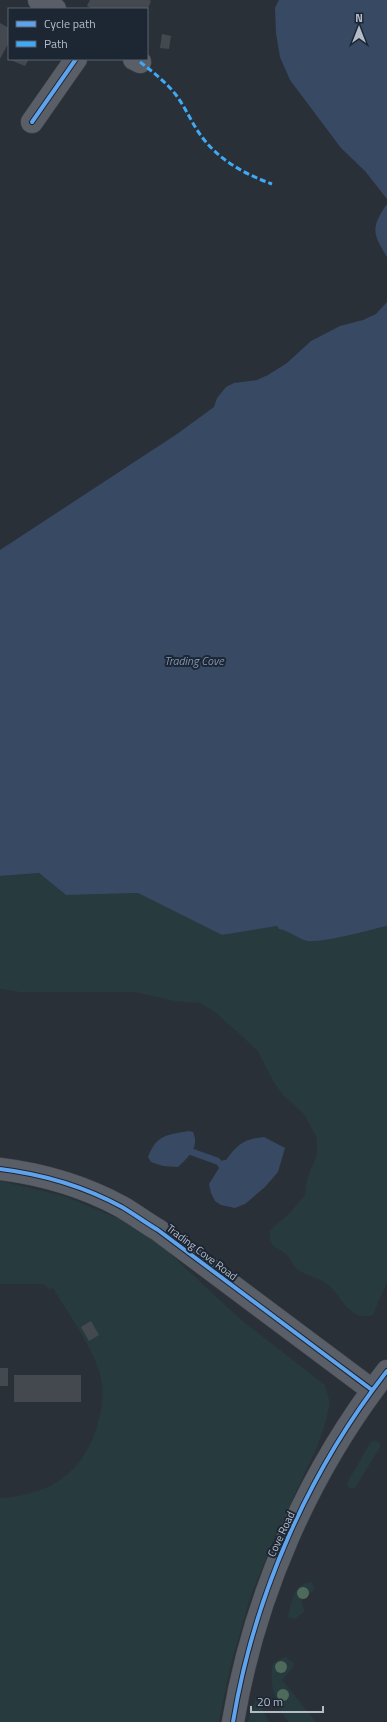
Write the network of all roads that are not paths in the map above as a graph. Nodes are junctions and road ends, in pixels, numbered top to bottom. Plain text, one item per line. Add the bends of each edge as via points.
1 (39, 0) edge
2 (53, 8) edge
3 (75, 60) edge
4 (32, 122) dead end
5 (0, 1169) edge
6 (387, 1371) edge
7 (372, 1390) junction
8 (232, 1722) edge

1 - 2 street
3 - 4 street
5 - 7 street, Trading Cove Road via 85,1190 122,1207 158,1230
6 - 7 street, Cove Road
7 - 8 street, Cove Road via 337,1444 314,1486 272,1576 251,1638

